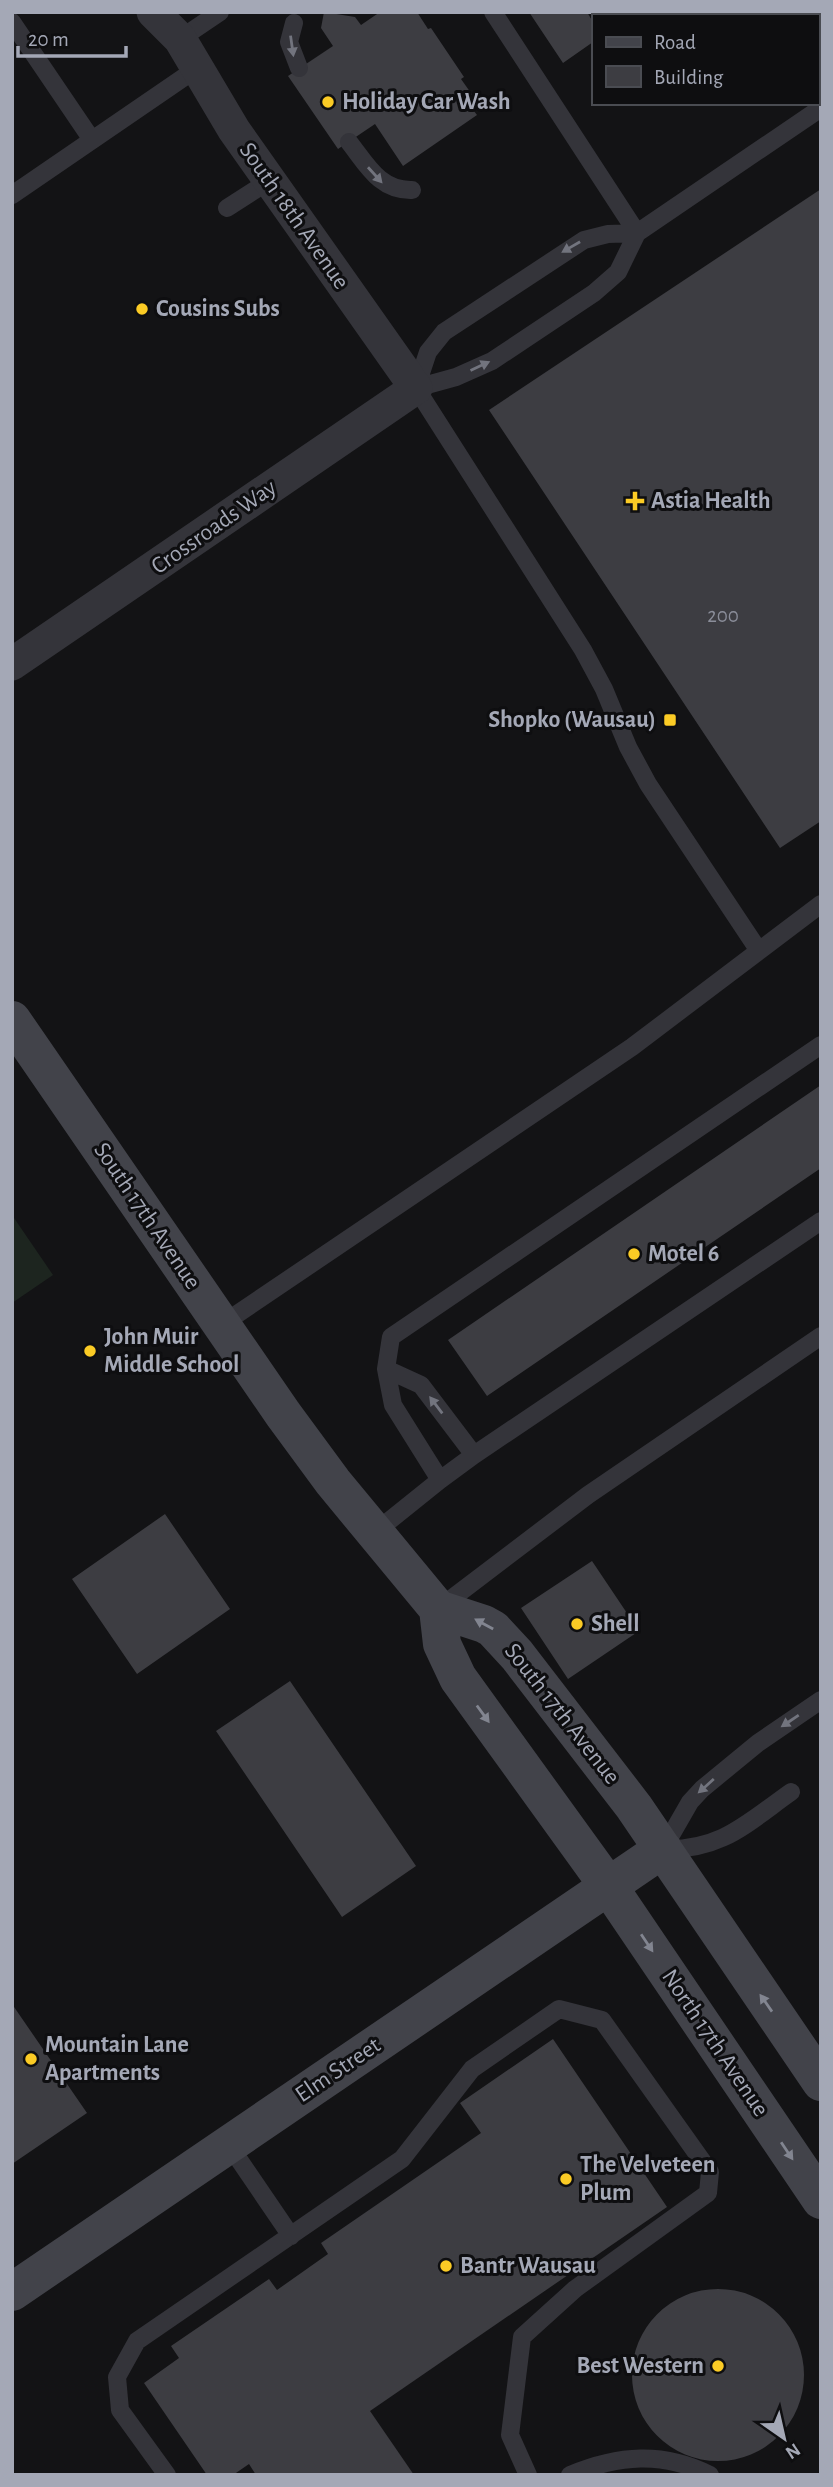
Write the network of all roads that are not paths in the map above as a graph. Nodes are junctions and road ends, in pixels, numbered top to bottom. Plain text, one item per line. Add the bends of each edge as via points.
1 (153, 12) edge
2 (220, 12) edge
3 (493, 12) edge
4 (12, 22) edge
5 (294, 23) dead end
6 (178, 26) edge
7 (299, 68) dead end
8 (196, 69) junction
9 (821, 108) edge
10 (92, 140) junction
11 (349, 142) dead end
12 (269, 181) junction
13 (412, 190) dead end
14 (12, 195) edge
15 (227, 208) dead end
16 (637, 233) junction
17 (416, 388) junction
18 (12, 664) edge
19 (821, 904) edge
20 (760, 951) junction
21 (12, 1020) edge
22 (821, 1045) edge
23 (821, 1221) edge
24 (221, 1325) junction
25 (821, 1336) edge
26 (386, 1369) junction
27 (474, 1455) junction
28 (440, 1480) junction
29 (374, 1533) junction
30 (438, 1609) junction
31 (821, 1700) edge
32 (791, 1791) dead end
33 (663, 1849) junction
34 (609, 1887) junction
35 (821, 2081) edge
36 (229, 2145) junction
37 (821, 2200) edge
38 (291, 2236) junction
39 (12, 2292) edge
40 (167, 2475) edge
41 (528, 2475) edge
42 (570, 2475) edge
43 (710, 2475) edge

1 - 6 street, South 18th Avenue
2 - 6 lane
3 - 16 lane
4 - 10 lane
5 -> 7 lane via 289,42
6 - 8 street, South 18th Avenue
8 - 10 lane
8 - 12 street, South 18th Avenue
9 - 16 lane
10 - 14 lane
11 -> 13 lane via 384,185
12 - 15 lane
12 - 17 street, South 18th Avenue
17 -> 16 lane via 492,361 594,293 618,272
16 -> 17 lane via 584,240 444,332 428,352
17 - 18 street, Crossroads Way
17 - 20 lane via 583,650 648,784
19 - 20 lane
20 - 24 lane via 622,1054
21 - 24 main road, South 17th Avenue
22 - 26 lane via 391,1337
23 - 27 lane
24 - 29 main road, South 17th Avenue via 307,1448
25 - 30 lane via 588,1495
27 -> 26 lane via 421,1385
26 - 28 lane via 393,1405
27 - 28 lane
28 - 29 lane
29 - 30 main road, South 17th Avenue
33 -> 30 main road, South 17th Avenue via 494,1629
30 -> 34 main road via 442,1644 457,1678
31 -> 33 lane via 702,1789
32 - 33 lane via 721,1840
33 - 34 main road, Elm Street
35 -> 33 main road
34 - 36 main road, Elm Street
34 -> 37 main road, North 17th Avenue
36 - 38 lane
36 - 39 main road, Elm Street
38 - 40 lane via 137,2341 117,2377 120,2410
38 - 41 lane via 402,2159 472,2068 559,2009 602,2020 709,2172 708,2193 575,2289 522,2337 510,2435
42 - 43 lane via 606,2462 641,2457 675,2461

